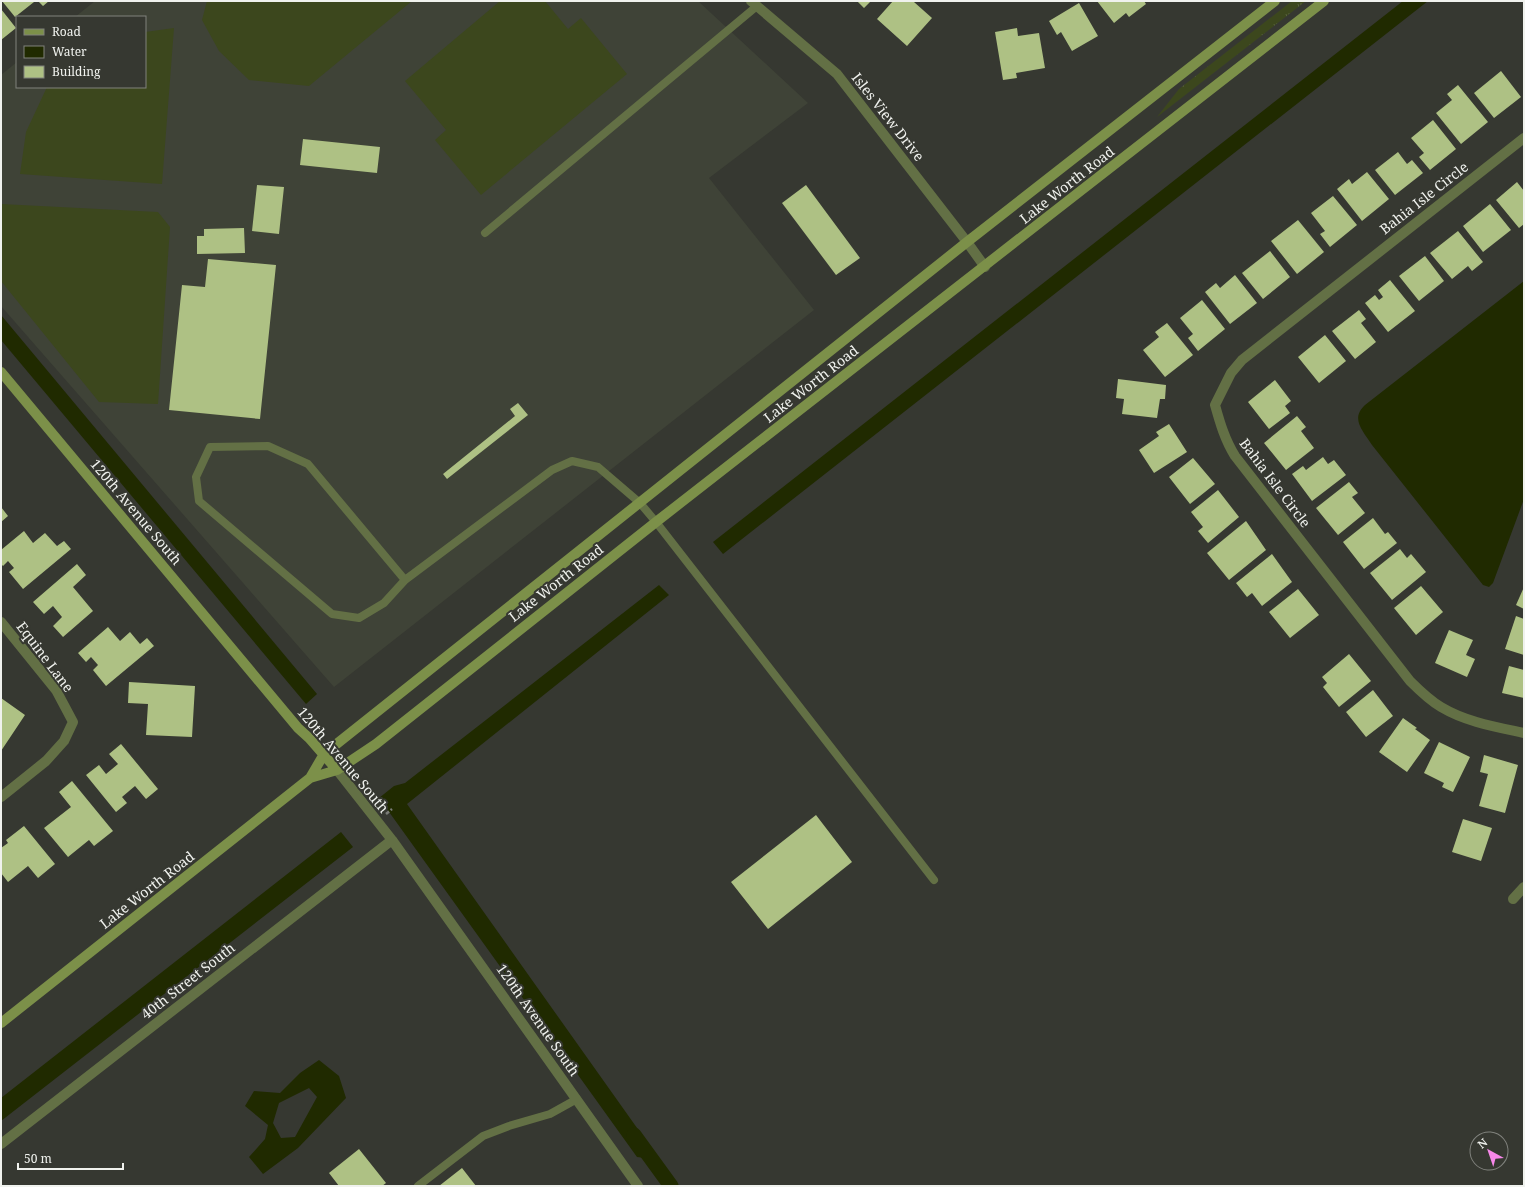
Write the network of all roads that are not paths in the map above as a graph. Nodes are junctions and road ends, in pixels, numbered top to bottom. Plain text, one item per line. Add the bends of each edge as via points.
1 (1275, 1) edge
2 (1324, 1) edge
3 (754, 4) edge
4 (1524, 138) edge
5 (485, 233) dead end
6 (967, 242) junction
7 (984, 267) junction
8 (1, 372) edge
9 (640, 503) junction
10 (656, 522) junction
11 (405, 580) junction
12 (1, 622) edge
13 (1524, 733) edge
14 (324, 754) junction
15 (337, 770) junction
16 (310, 778) junction
17 (1, 797) edge
18 (392, 840) junction
19 (934, 880) dead end
20 (1524, 887) edge
21 (1513, 899) dead end
22 (1, 1023) edge
23 (576, 1099) junction
24 (1, 1144) edge
25 (418, 1186) edge
26 (638, 1186) edge

1 - 6 street, Lake Worth Road
2 - 7 street, Lake Worth Road
3 - 5 lane
3 - 6 street, Isles View Drive via 837,74
4 - 13 street, Bahia Isle Circle via 1242,360 1231,373 1215,405 1222,431 1235,456 1410,682 1441,707 1464,718
6 - 7 street, Isles View Drive
6 - 9 street, Lake Worth Road
7 - 10 street, Lake Worth Road
8 - 14 street, 120th Avenue South via 298,728
9 - 10 lane
9 - 11 lane via 598,467 572,461 552,470
9 - 14 street, Lake Worth Road
10 - 15 street, Lake Worth Road via 382,739
10 - 19 lane
11 - 11 lane via 308,464 268,446 210,448 196,477 199,501 332,614 359,618 384,603
12 - 17 street, Equine Lane via 56,690 73,722 64,741 46,761
14 - 15 street, 120th Avenue South
14 - 16 street, Lake Worth Road
15 - 16 street, Lake Worth Road
15 - 18 street, 120th Avenue South
16 - 22 street, Lake Worth Road
18 - 23 street, 120th Avenue South
18 - 24 street, 40th Street South
20 - 21 street
23 - 25 lane via 550,1114 483,1136
23 - 26 street, 120th Avenue South

